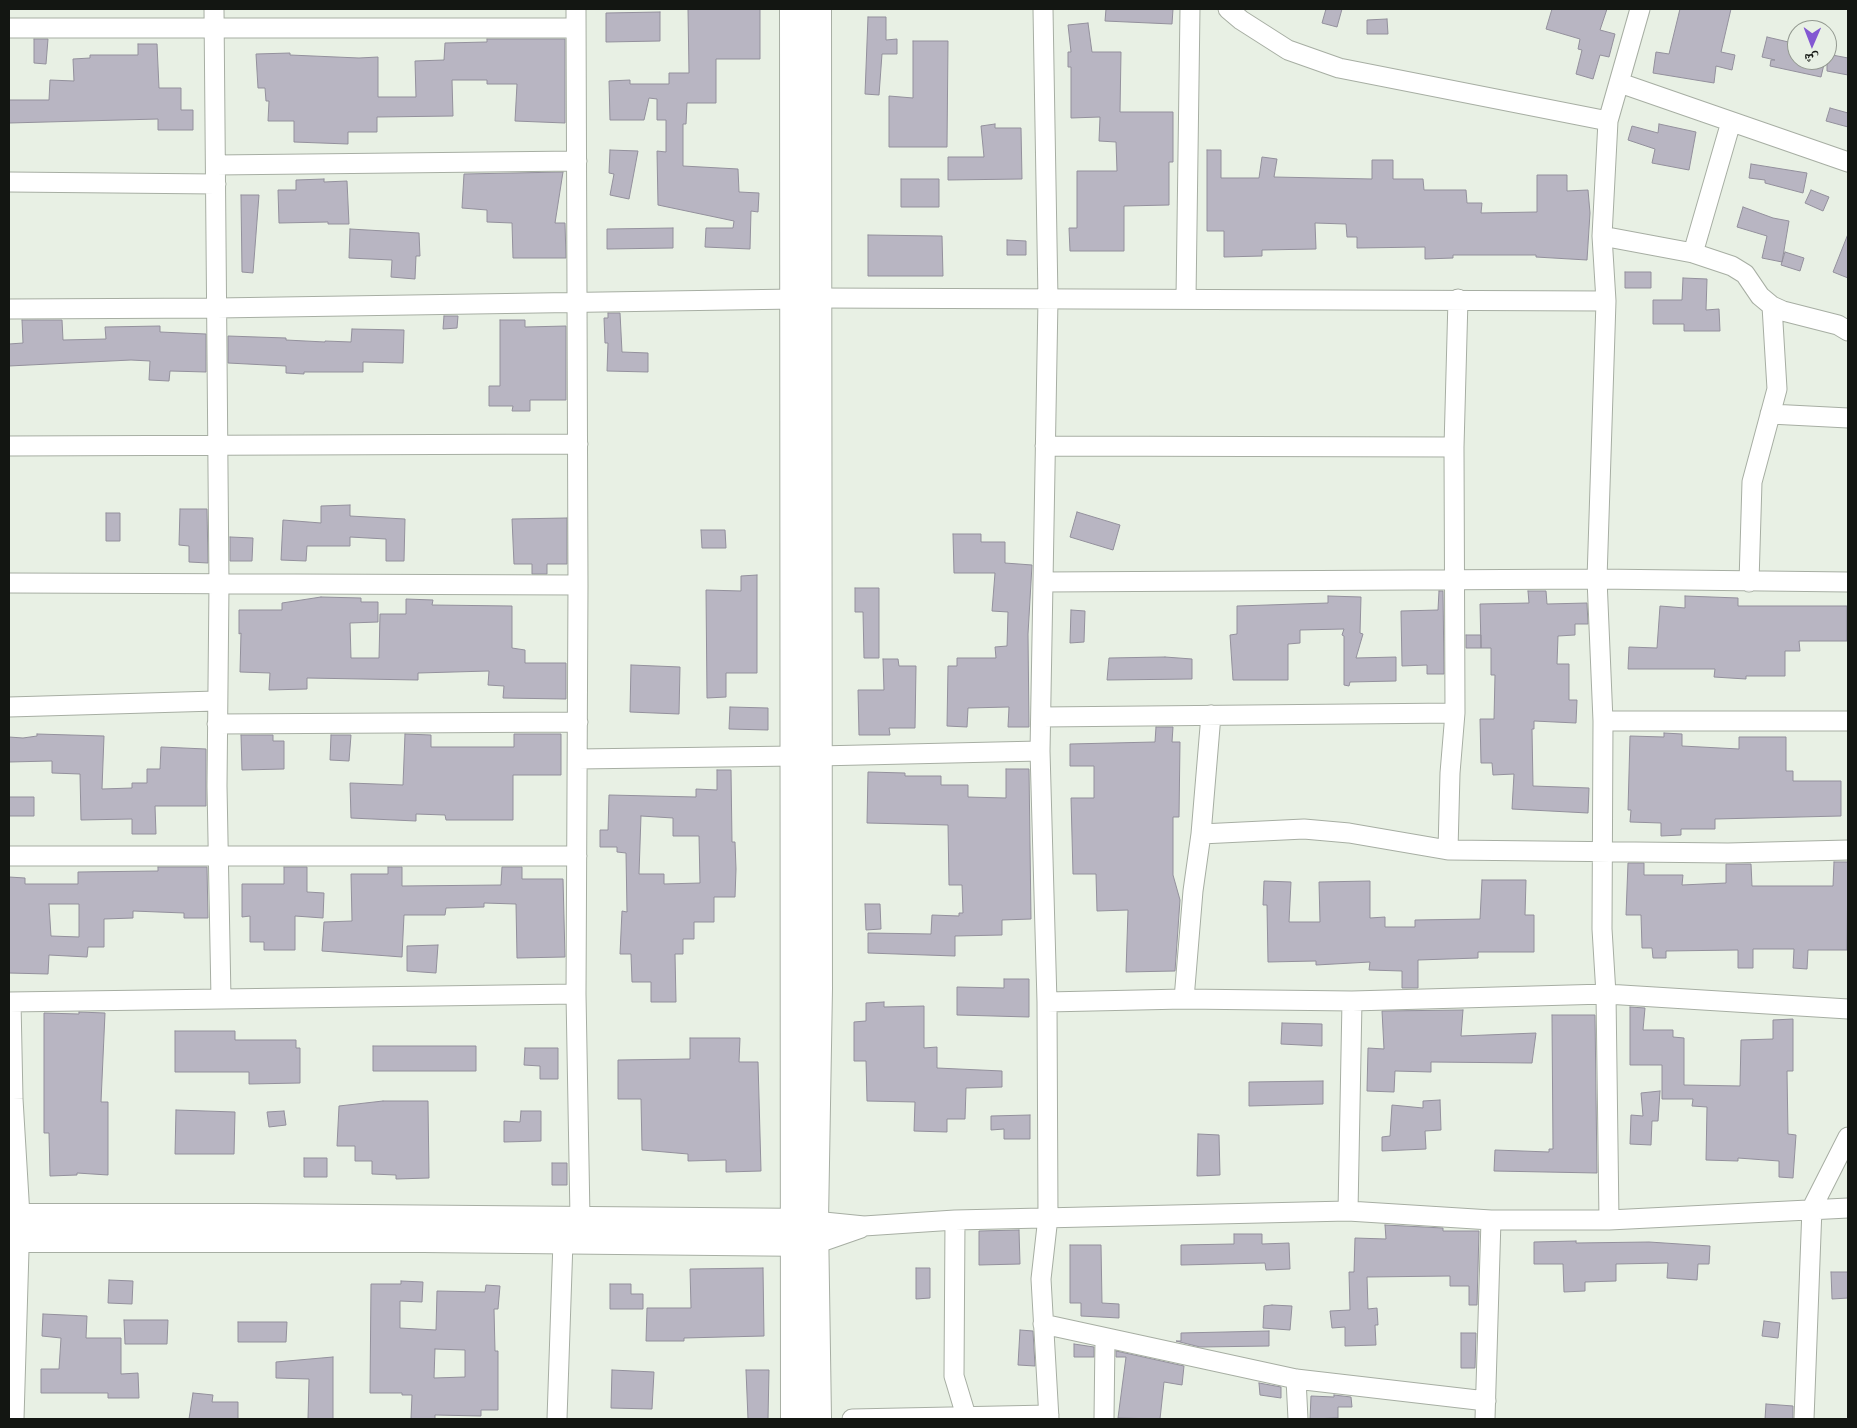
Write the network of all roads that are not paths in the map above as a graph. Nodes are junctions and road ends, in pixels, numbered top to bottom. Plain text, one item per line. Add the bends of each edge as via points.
1 (214, 9) edge
2 (576, 9) edge
3 (794, 9) edge
4 (817, 9) edge
5 (1043, 9) edge
6 (1190, 9) edge
7 (1228, 9) edge
8 (1640, 9) edge
9 (9, 28) edge
10 (215, 28) junction
11 (576, 28) junction
12 (1620, 83) junction
13 (1608, 121) junction
14 (1731, 122) junction
15 (577, 161) junction
16 (1848, 162) edge
17 (216, 165) junction
18 (9, 182) edge
19 (216, 184) junction
20 (1602, 236) junction
21 (1693, 253) junction
22 (806, 298) junction
23 (1186, 298) junction
24 (1048, 299) junction
25 (1458, 299) junction
26 (1606, 301) junction
27 (576, 303) junction
28 (1772, 306) junction
29 (217, 308) junction
30 (9, 309) edge
31 (1848, 331) edge
32 (1770, 414) junction
33 (1848, 418) edge
34 (578, 444) junction
35 (9, 446) edge
36 (1045, 446) junction
37 (218, 447) junction
38 (1454, 447) junction
39 (1597, 579) junction
40 (1456, 581) junction
41 (1044, 582) junction
42 (1749, 582) junction
43 (1848, 582) edge
44 (9, 583) edge
45 (219, 584) junction
46 (578, 585) junction
47 (216, 701) junction
48 (9, 707) edge
49 (1455, 713) junction
50 (1211, 715) junction
51 (1042, 717) junction
52 (1603, 721) junction
53 (578, 722) junction
54 (1848, 722) edge
55 (217, 724) junction
56 (1040, 751) junction
57 (806, 756) junction
58 (578, 759) junction
59 (1201, 834) junction
60 (1448, 850) junction
61 (1848, 850) edge
62 (1602, 852) junction
63 (218, 855) junction
64 (9, 856) edge
65 (577, 856) junction
66 (576, 994) junction
67 (1606, 994) junction
68 (221, 999) junction
69 (1184, 999) junction
70 (1352, 1001) junction
71 (10, 1002) edge
72 (1047, 1002) junction
73 (1848, 1009) edge
74 (1848, 1136) edge
75 (1812, 1208) junction
76 (1848, 1208) edge
77 (1348, 1211) junction
78 (14, 1216) edge
79 (1048, 1217) junction
80 (580, 1218) junction
81 (955, 1220) junction
82 (1491, 1220) junction
83 (1609, 1220) junction
84 (804, 1232) junction
85 (14, 1240) edge
86 (563, 1241) junction
87 (1043, 1324) junction
88 (1105, 1338) junction
89 (1296, 1379) junction
90 (1486, 1410) edge
91 (1049, 1417) edge
92 (967, 1418) edge
93 (14, 1419) edge
94 (557, 1419) edge
95 (794, 1419) edge
96 (817, 1419) edge
97 (852, 1419) edge
98 (1104, 1419) edge
99 (1298, 1419) edge
100 (1804, 1419) edge

1 - 10 street
2 - 11 street
3 - 22 main road
4 - 22 main road
5 - 24 street
6 - 23 street
7 - 13 street via 1288,50 1339,68
8 - 12 street
9 - 10 street
10 - 11 street
10 - 17 street
11 - 15 street
12 - 13 street
12 - 14 street
13 - 20 street
14 - 16 street
14 - 21 street
15 - 17 street
15 - 27 street
17 - 19 street
18 - 19 street
19 - 29 street
20 - 21 street
20 - 26 street
21 - 28 street via 1732,266 1745,274 1760,296
22 - 24 street
22 - 27 street
22 - 57 main road
23 - 24 street
23 - 25 street
24 - 36 street
25 - 26 street
25 - 38 street
26 - 39 street
27 - 29 street
27 - 34 street
28 - 31 street via 1838,325
28 - 32 street via 1777,389
29 - 30 street
29 - 37 street
32 - 33 street
32 - 42 street via 1752,482
34 - 37 street
34 - 46 street
35 - 37 street
36 - 38 street
36 - 41 street
37 - 45 street
38 - 40 street
39 - 40 street
39 - 42 street
39 - 52 street
40 - 41 street
40 - 49 street
41 - 51 street
42 - 43 street
44 - 45 street
45 - 46 street
45 - 47 street
46 - 53 street
47 - 48 street
47 - 55 street
49 - 50 street
49 - 60 street
50 - 51 street
50 - 59 street
51 - 56 street
52 - 54 street
52 - 62 street
53 - 55 street
53 - 58 street
55 - 63 street
56 - 57 street
56 - 72 street
57 - 58 street
57 - 84 main road via 818,988
58 - 65 street
59 - 60 street via 1304,829 1349,832
59 - 69 street via 1192,891
60 - 62 street
61 - 62 street
62 - 67 street
63 - 64 street
63 - 65 street
63 - 68 street
65 - 66 street
66 - 68 street
66 - 80 street
67 - 70 street
67 - 73 street
67 - 83 street
68 - 71 street
69 - 70 street
69 - 72 street
70 - 77 street
71 - 78 street
72 - 79 street
74 - 75 street
75 - 76 street
75 - 83 street
75 - 100 street
77 - 79 street
77 - 82 street
78 - 80 street
78 - 85 street
79 - 81 street
79 - 87 street via 1041,1279
80 - 84 street
81 - 84 street
81 - 92 street via 954,1376
82 - 83 street
82 - 90 street
84 - 86 street
84 - 95 main road
84 - 96 main road
85 - 86 street
85 - 93 street
86 - 94 street
87 - 88 street
87 - 91 street
88 - 89 street
88 - 98 street
89 - 90 street
89 - 99 street
91 - 92 street
92 - 97 street

